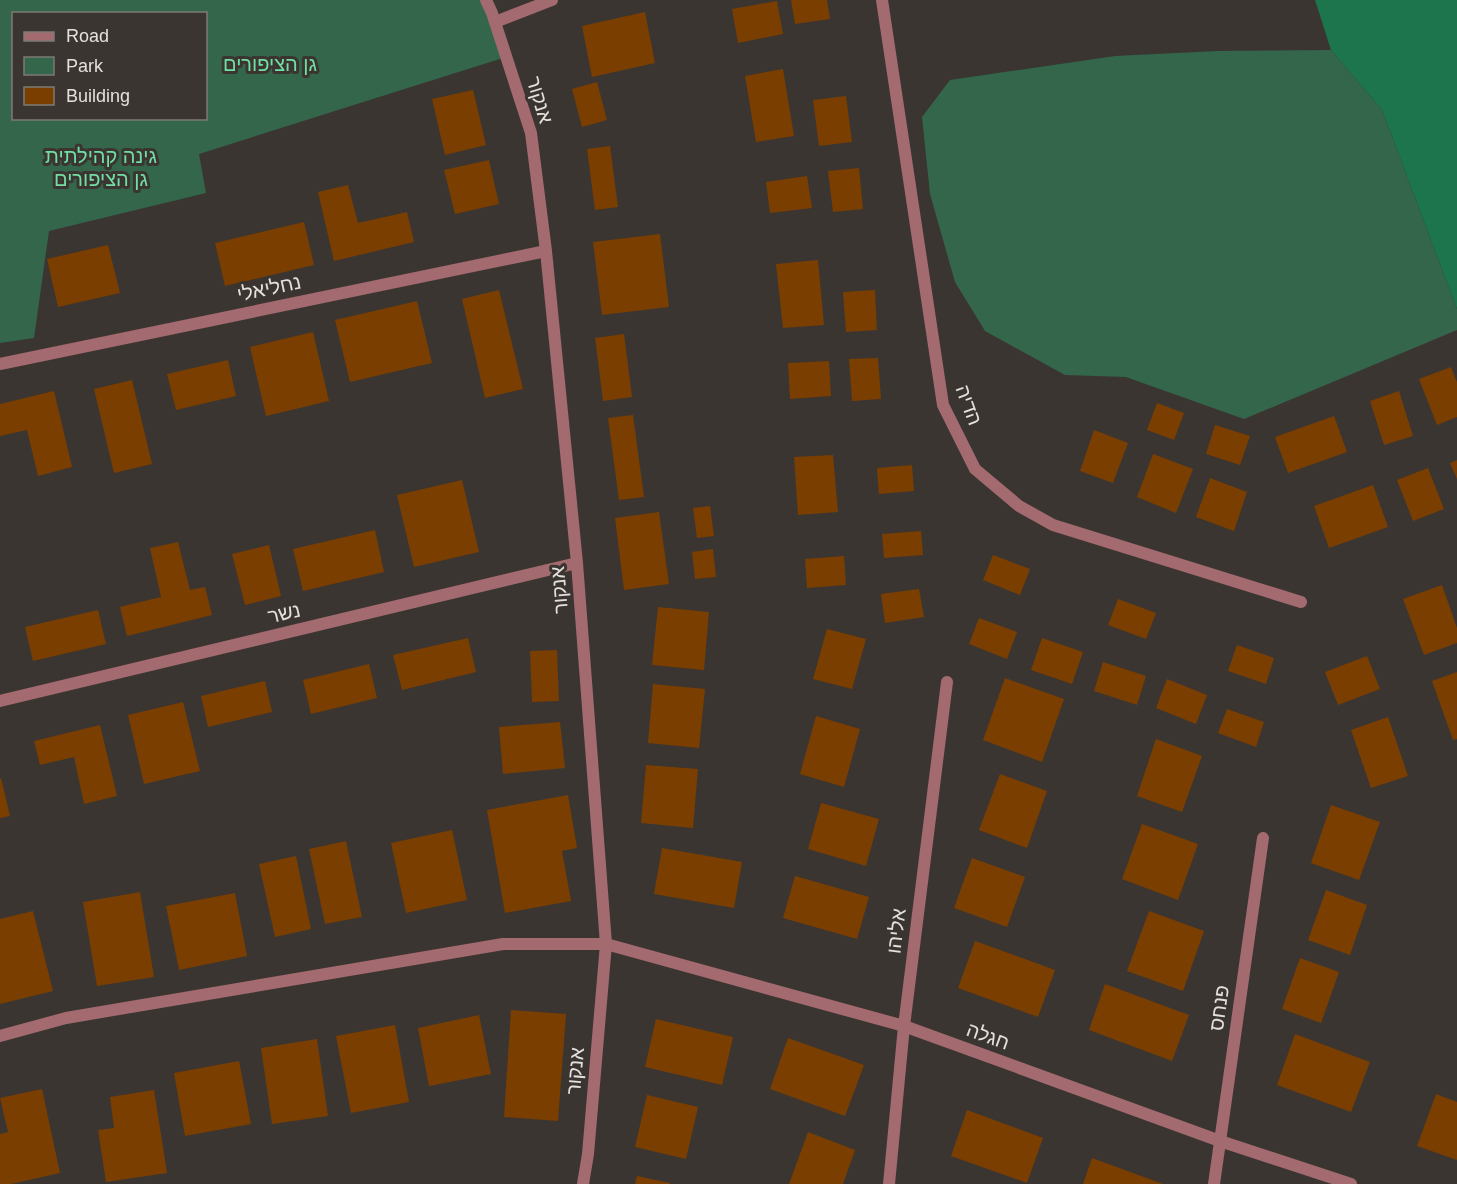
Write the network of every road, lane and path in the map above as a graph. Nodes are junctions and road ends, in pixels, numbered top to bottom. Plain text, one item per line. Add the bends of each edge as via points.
1 (486, 0) edge
2 (552, 0) edge
3 (882, 0) edge
4 (495, 22) junction
5 (546, 251) junction
6 (0, 364) edge
7 (577, 563) junction
8 (1301, 602) dead end
9 (947, 682) dead end
10 (0, 688) edge
11 (1, 701) edge
12 (1263, 838) dead end
13 (606, 944) junction
14 (904, 1026) junction
15 (0, 1036) edge
16 (1220, 1141) junction
17 (583, 1184) edge
18 (889, 1184) edge
19 (1214, 1184) edge
20 (1351, 1184) edge

1 - 4 street, אנקור
2 - 4 street
3 - 8 street, הדיה via 943,405 975,469 1019,506 1053,525
4 - 5 street, אנקור via 531,133
5 - 6 street, נחליאלי
5 - 7 street, אנקור
7 - 11 street, נשר
7 - 13 street, אנקור
9 - 14 street, אליהו
10 - 11 street
12 - 16 street, פנחס
13 - 14 street, חגלה
13 - 15 street, חגלה via 503,944 66,1018
13 - 17 street, אנקור
14 - 16 street, חגלה
14 - 18 street, אליהו
16 - 19 street, פנחס
16 - 20 street, חגלה

